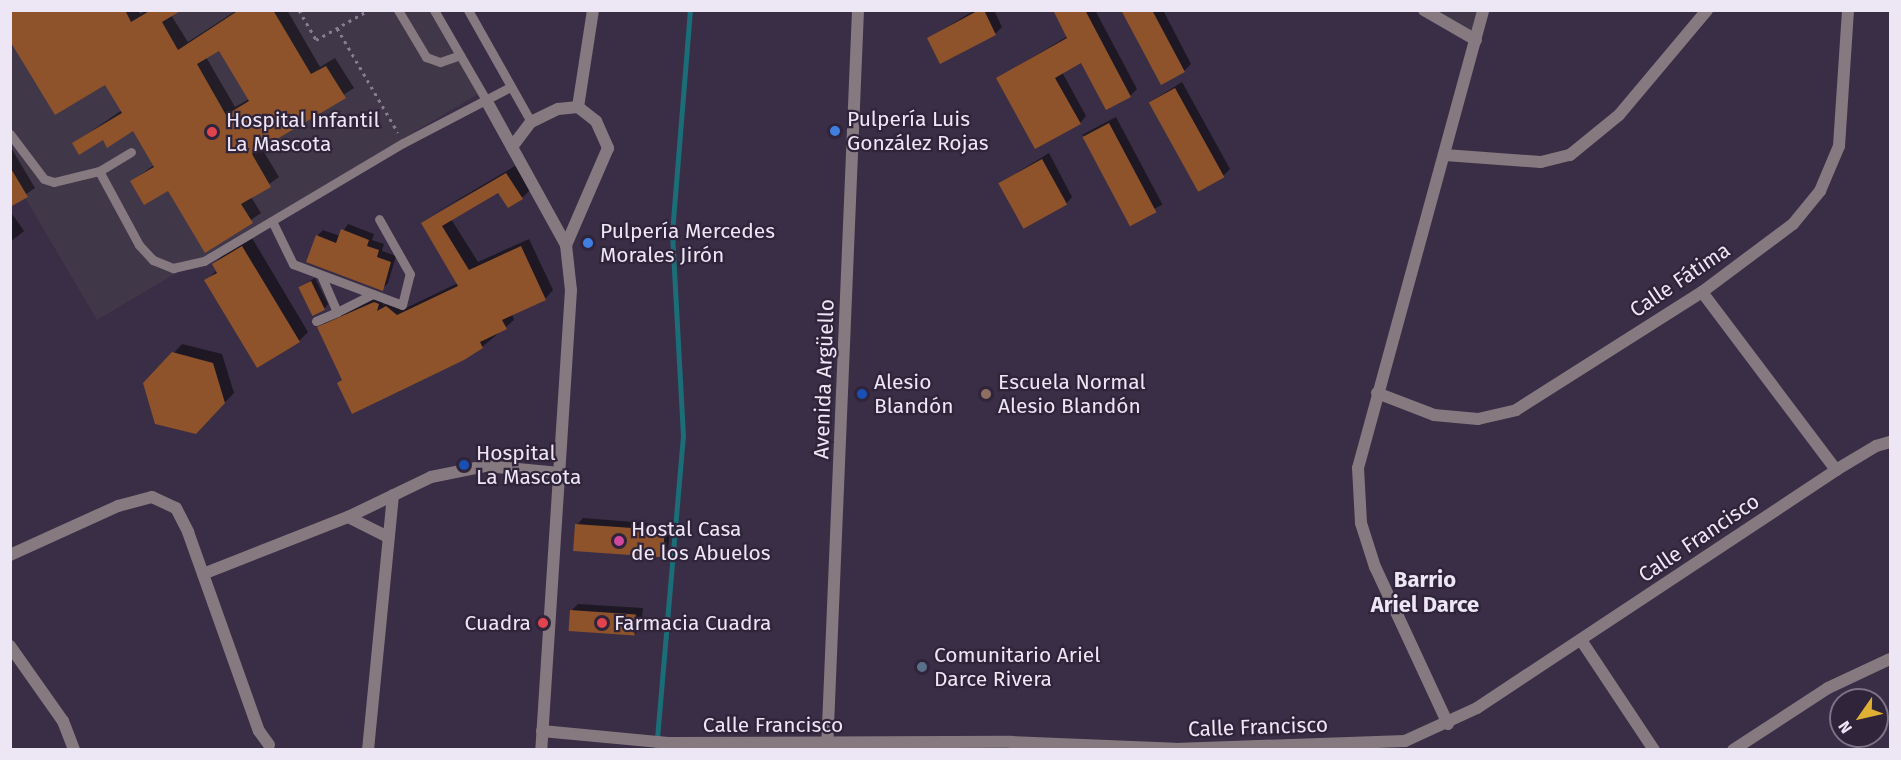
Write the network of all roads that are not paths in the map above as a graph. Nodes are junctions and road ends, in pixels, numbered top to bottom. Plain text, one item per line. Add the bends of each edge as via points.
1 (398, 10) edge
2 (434, 10) edge
3 (468, 10) edge
4 (593, 10) edge
5 (858, 10) edge
6 (1424, 10) edge
7 (1483, 10) edge
8 (1707, 10) edge
9 (1848, 10) edge
10 (1476, 40) junction
11 (460, 55) junction
12 (510, 87) junction
13 (486, 100) junction
14 (578, 107) junction
15 (531, 122) junction
16 (10, 134) edge
17 (512, 147) junction
18 (131, 152) dead end
19 (1445, 155) junction
20 (99, 171) junction
21 (379, 219) dead end
22 (272, 221) junction
23 (566, 245) junction
24 (321, 275) junction
25 (1702, 292) junction
26 (373, 294) junction
27 (337, 312) junction
28 (316, 321) dead end
29 (1377, 393) junction
30 (1890, 442) edge
31 (1836, 470) junction
32 (560, 473) junction
33 (393, 495) junction
34 (348, 517) junction
35 (388, 537) junction
36 (10, 555) edge
37 (203, 574) junction
38 (1581, 640) junction
39 (10, 646) edge
40 (1890, 659) edge
41 (1448, 724) junction
42 (542, 731) junction
43 (269, 746) dead end
44 (1011, 746) edge
45 (827, 747) edge
46 (1346, 747) edge
47 (1175, 749) edge
48 (74, 750) edge
49 (368, 750) edge
50 (541, 750) edge
51 (1654, 750) edge
52 (1733, 750) edge

1 - 11 lane via 426,57 440,62
2 - 11 lane
3 - 12 lane
4 - 14 street
5 - 45 street, Avenida Argüello
6 - 10 street
7 - 10 street
8 - 19 street via 1619,115 1570,155 1541,162
9 - 25 street, Calle Fátima via 1839,146 1820,191 1793,224
10 - 19 street
11 - 13 lane
12 - 13 lane
12 - 15 lane
13 - 17 street
13 - 22 lane via 403,143
14 - 15 street via 558,109
14 - 23 street via 597,121 608,148
15 - 17 street
16 - 20 lane via 44,179 54,182
17 - 23 street
18 - 20 lane
19 - 29 street
20 - 22 lane via 139,244 153,260 173,268 204,261
21 - 26 lane via 410,274 402,305
22 - 24 lane via 293,264
23 - 32 street via 571,290
24 - 26 lane
24 - 27 lane
25 - 29 street, Calle Fátima via 1516,410 1478,419 1434,415
25 - 31 street
26 - 27 lane
27 - 28 lane
29 - 41 street via 1358,468 1361,523 1375,567
30 - 31 street, Calle Francisco
31 - 38 street, Calle Francisco
32 - 33 street via 485,466 431,477
32 - 42 street
33 - 34 street
33 - 35 street
34 - 35 street
34 - 37 street
35 - 49 street
36 - 37 street via 118,506 152,497 176,508
37 - 43 street via 259,731
38 - 41 street, Calle Francisco
38 - 51 street
39 - 48 street via 63,721
40 - 52 street via 1827,688
41 - 46 street, Calle Francisco via 1405,741
42 - 45 street, Calle Francisco via 669,743
42 - 50 street
44 - 45 street, Calle Francisco
44 - 47 street, Calle Francisco
46 - 47 street, Calle Francisco

